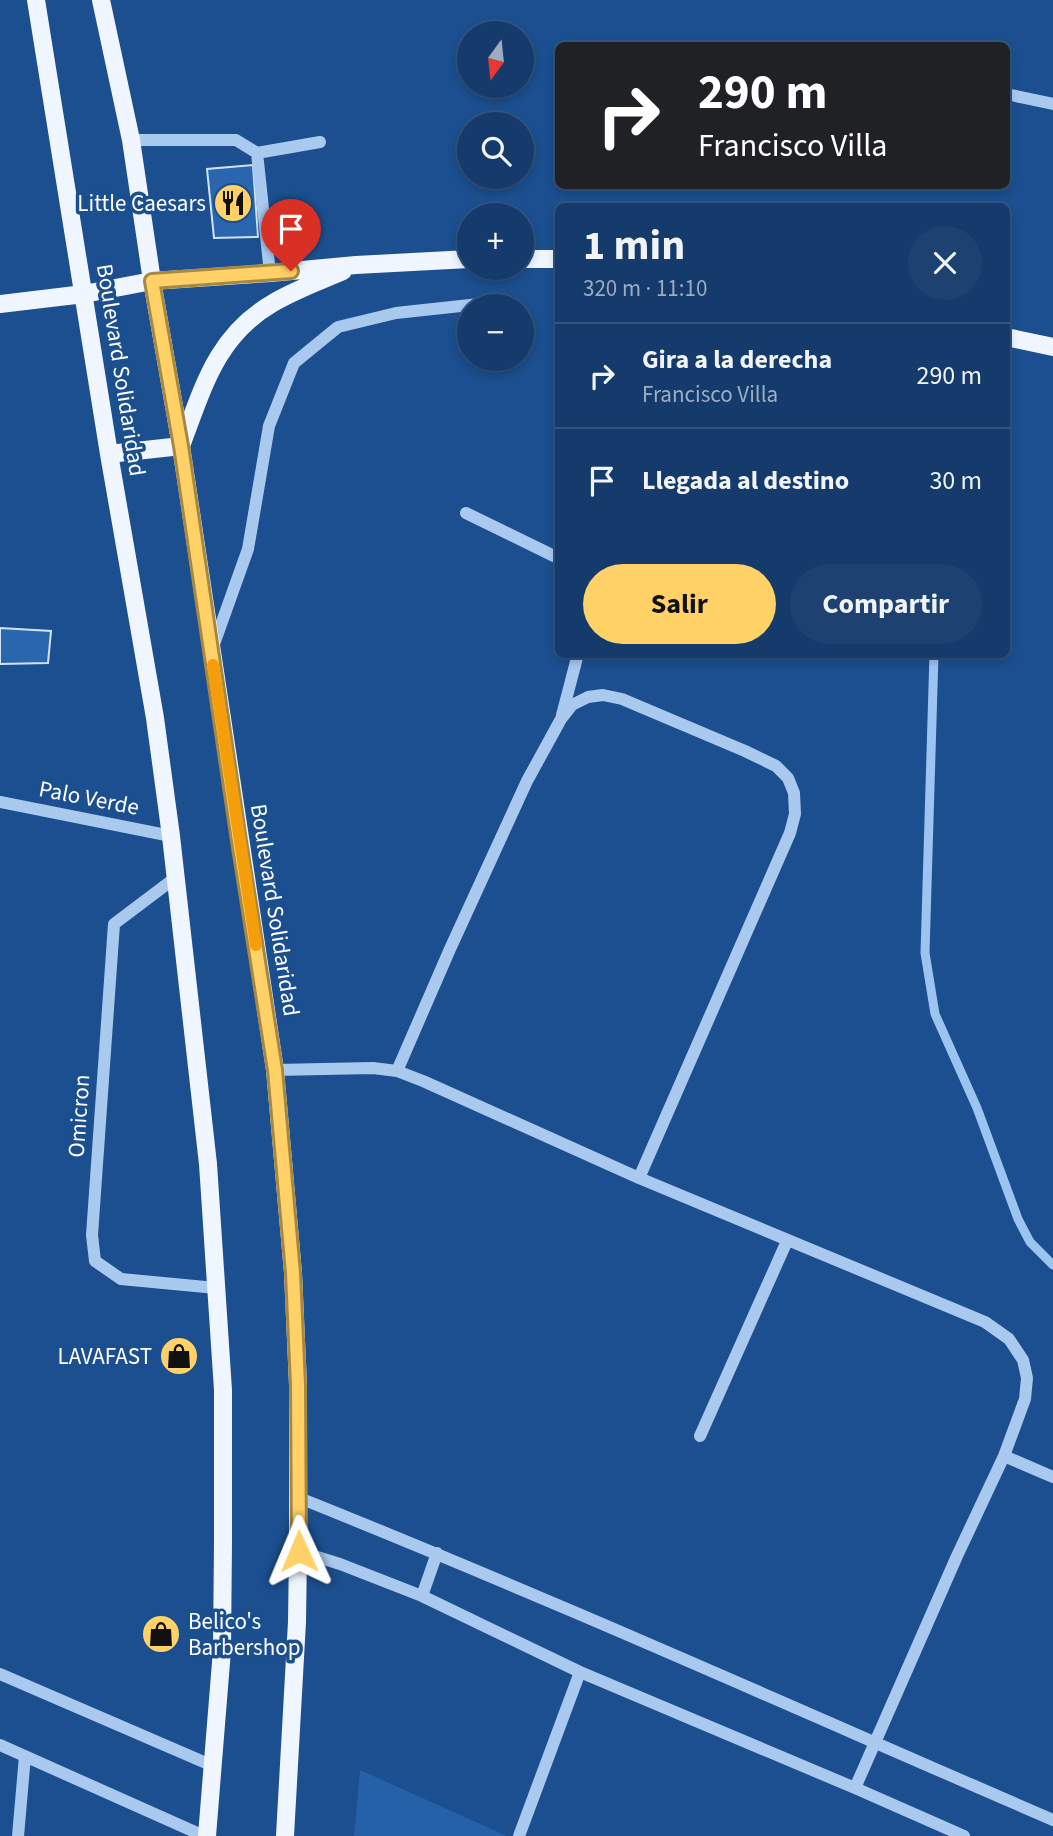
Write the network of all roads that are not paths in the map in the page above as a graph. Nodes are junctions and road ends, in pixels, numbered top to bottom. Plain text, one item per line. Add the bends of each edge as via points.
1 (36, 0) edge
2 (102, 0) edge
3 (1011, 96) dead end
4 (1053, 104) edge
5 (131, 140) junction
6 (320, 142) dead end
7 (257, 153) junction
8 (555, 258) edge
9 (534, 259) edge
10 (457, 260) edge
11 (356, 265) junction
12 (270, 273) junction
13 (152, 281) junction
14 (84, 294) junction
15 (0, 304) edge
16 (457, 306) edge
17 (1010, 338) edge
18 (1053, 347) edge
19 (181, 446) junction
20 (109, 454) junction
21 (466, 513) dead end
22 (555, 557) edge
23 (211, 651) junction
24 (577, 658) edge
25 (561, 719) junction
26 (0, 802) edge
27 (171, 836) junction
28 (176, 877) junction
29 (275, 1070) junction
30 (397, 1072) junction
31 (639, 1178) junction
32 (788, 1241) junction
33 (216, 1288) junction
34 (700, 1436) dead end
35 (1004, 1456) junction
36 (1053, 1477) edge
37 (297, 1497) junction
38 (299, 1551) junction
39 (437, 1553) junction
40 (422, 1596) junction
41 (580, 1671) junction
42 (0, 1674) edge
43 (875, 1743) junction
44 (0, 1745) edge
45 (25, 1756) junction
46 (213, 1766) junction
47 (855, 1788) junction
48 (1053, 1820) edge
49 (18, 1836) edge
50 (206, 1836) edge
51 (285, 1836) edge
52 (519, 1836) edge
53 (964, 1836) edge

1 - 14 main road, Boulevard Solidaridad
2 - 5 main road, Boulevard Solidaridad
3 - 4 street
5 - 7 street via 236,140
5 - 13 main road, Boulevard Solidaridad
6 - 7 street
7 - 12 street
8 - 9 main road
10 - 11 main road
11 - 12 main road
11 - 19 main road via 273,303 243,325 209,374
12 - 13 main road
13 - 14 main road
13 - 19 main road, Boulevard Solidaridad
14 - 15 main road
14 - 20 main road, Boulevard Solidaridad
16 - 23 street via 396,313 338,327 294,363 269,426 248,549
17 - 18 main road
19 - 20 main road
19 - 23 main road, Boulevard Solidaridad
20 - 27 main road, Boulevard Solidaridad
21 - 22 street
23 - 29 main road, Boulevard Solidaridad
24 - 25 street
25 - 30 street via 521,793
25 - 31 street via 572,705 588,697 622,699 776,766 794,793 790,832
26 - 27 street, Palo Verde
27 - 28 main road, Boulevard Solidaridad
28 - 33 main road, Boulevard Solidaridad via 208,1164
28 - 33 street, Omicron via 114,925 92,1235 95,1261 121,1279
29 - 30 street via 373,1068
29 - 37 main road, Boulevard Solidaridad via 293,1273
30 - 31 street
31 - 32 street
32 - 34 street
32 - 35 street via 985,1322 1009,1339 1023,1360 1027,1378 1025,1399
33 - 46 main road, Boulevard Solidaridad via 223,1390 222,1650
35 - 36 street
35 - 43 street
37 - 38 main road, Boulevard Solidaridad
37 - 39 street
38 - 40 street
38 - 51 main road, Boulevard Solidaridad
39 - 40 street
39 - 43 street
40 - 41 street
41 - 47 street
41 - 52 street
42 - 46 street
43 - 47 street
43 - 48 street
44 - 45 street
45 - 49 street
45 - 50 street
46 - 50 main road, Boulevard Solidaridad
47 - 53 street

